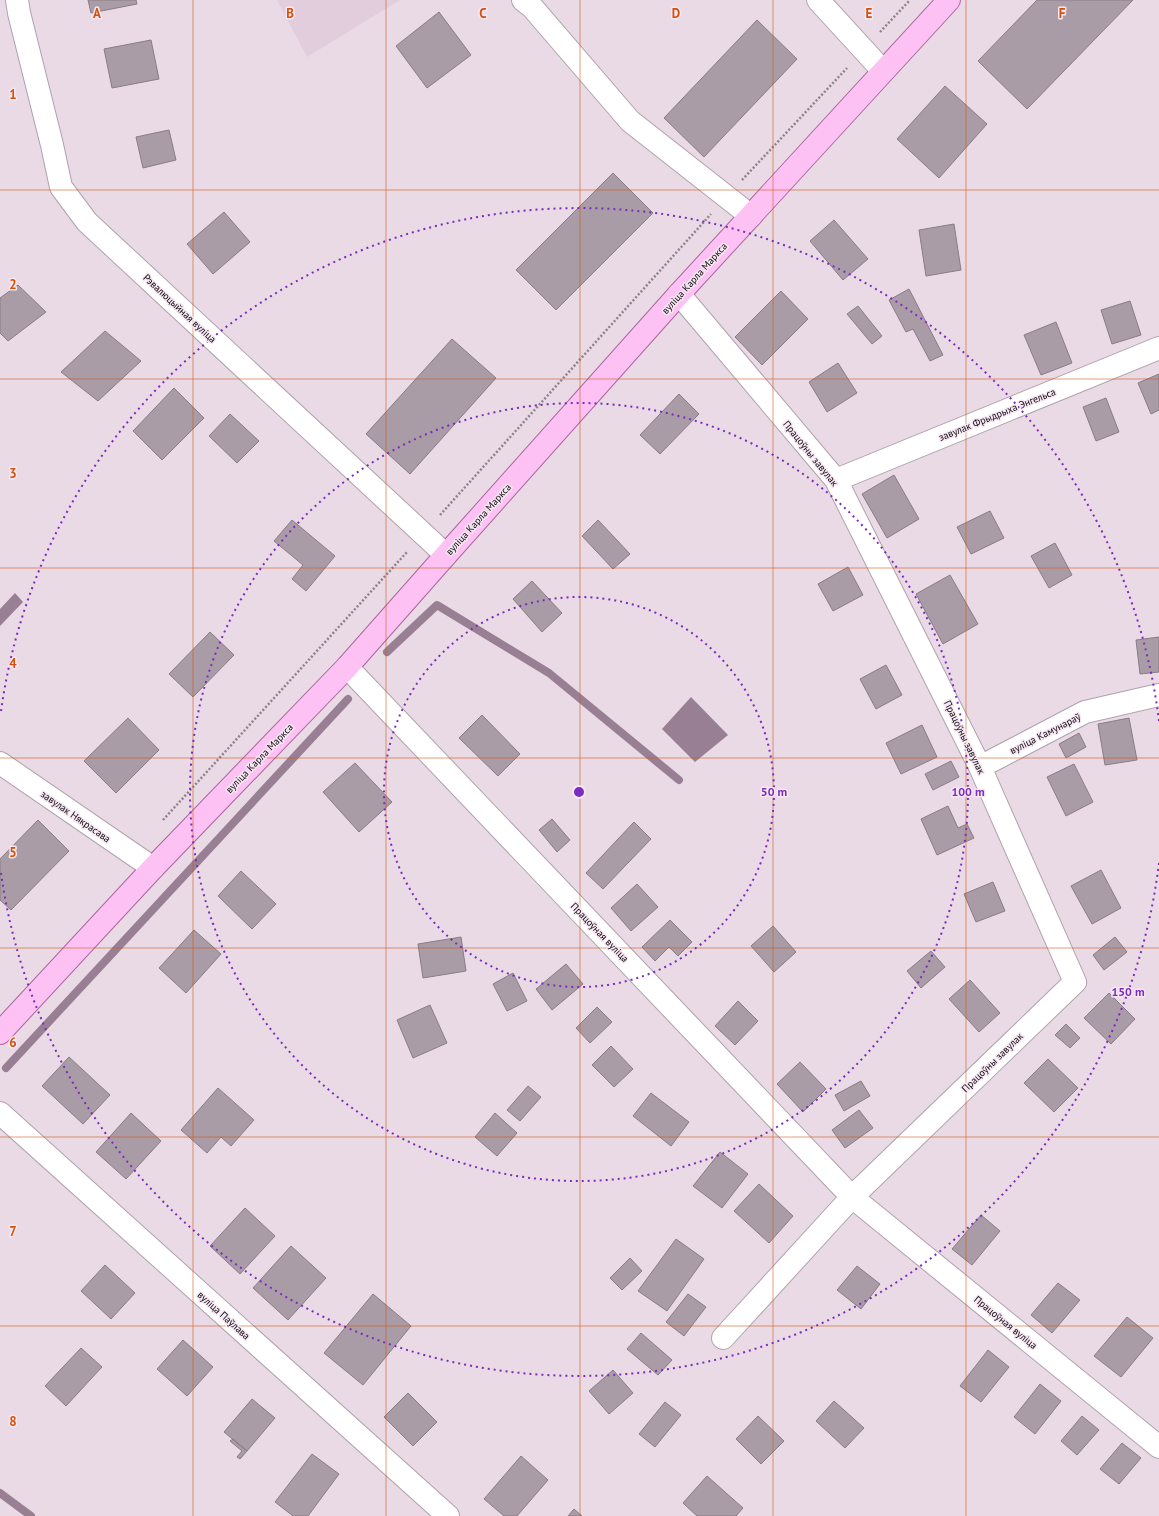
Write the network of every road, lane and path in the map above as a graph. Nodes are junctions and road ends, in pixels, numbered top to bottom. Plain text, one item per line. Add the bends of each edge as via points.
1 (17, 0) edge
2 (523, 0) edge
3 (818, 0) edge
4 (910, 0) edge
5 (949, 0) edge
6 (864, 50) junction
7 (883, 71) junction
8 (726, 197) junction
9 (751, 216) junction
10 (679, 294) junction
11 (1159, 348) edge
12 (836, 480) junction
13 (423, 534) junction
14 (446, 555) junction
15 (348, 667) junction
16 (1159, 695) edge
17 (0, 763) edge
18 (980, 767) junction
19 (158, 825) dead end
20 (153, 868) junction
21 (0, 1033) edge
22 (0, 1113) edge
23 (852, 1197) junction
24 (723, 1338) dead end
25 (1159, 1447) edge
26 (448, 1516) edge

1 - 13 street, Рэвалюцыйная вуліца via 61,187 87,222
2 - 8 street via 532,7 630,121
3 - 6 street
4 - 6 path
5 - 7 main road, вуліца Карла Маркса
6 - 7 street
6 - 8 path
7 - 9 main road, вуліца Карла Маркса
8 - 9 street
8 - 13 path
9 - 10 main road, вуліца Карла Маркса
10 - 12 street, Працоўны завулак
10 - 14 main road, вуліца Карла Маркса
11 - 12 street, завулак Фрыдрыха Энгельса
12 - 18 street, Працоўны завулак
13 - 14 street, Рэвалюцыйная вуліца
13 - 19 path
14 - 15 main road, вуліца Карла Маркса
15 - 20 main road, вуліца Карла Маркса
15 - 23 street, Працоўная вуліца
16 - 18 street, вуліца Камунараў via 1085,712
17 - 20 street, завулак Някрасава
18 - 23 street, Працоўны завулак via 1075,982
20 - 21 main road, вуліца Карла Маркса
22 - 26 street, вуліца Паўлава
23 - 24 street
23 - 25 street, Працоўная вуліца

